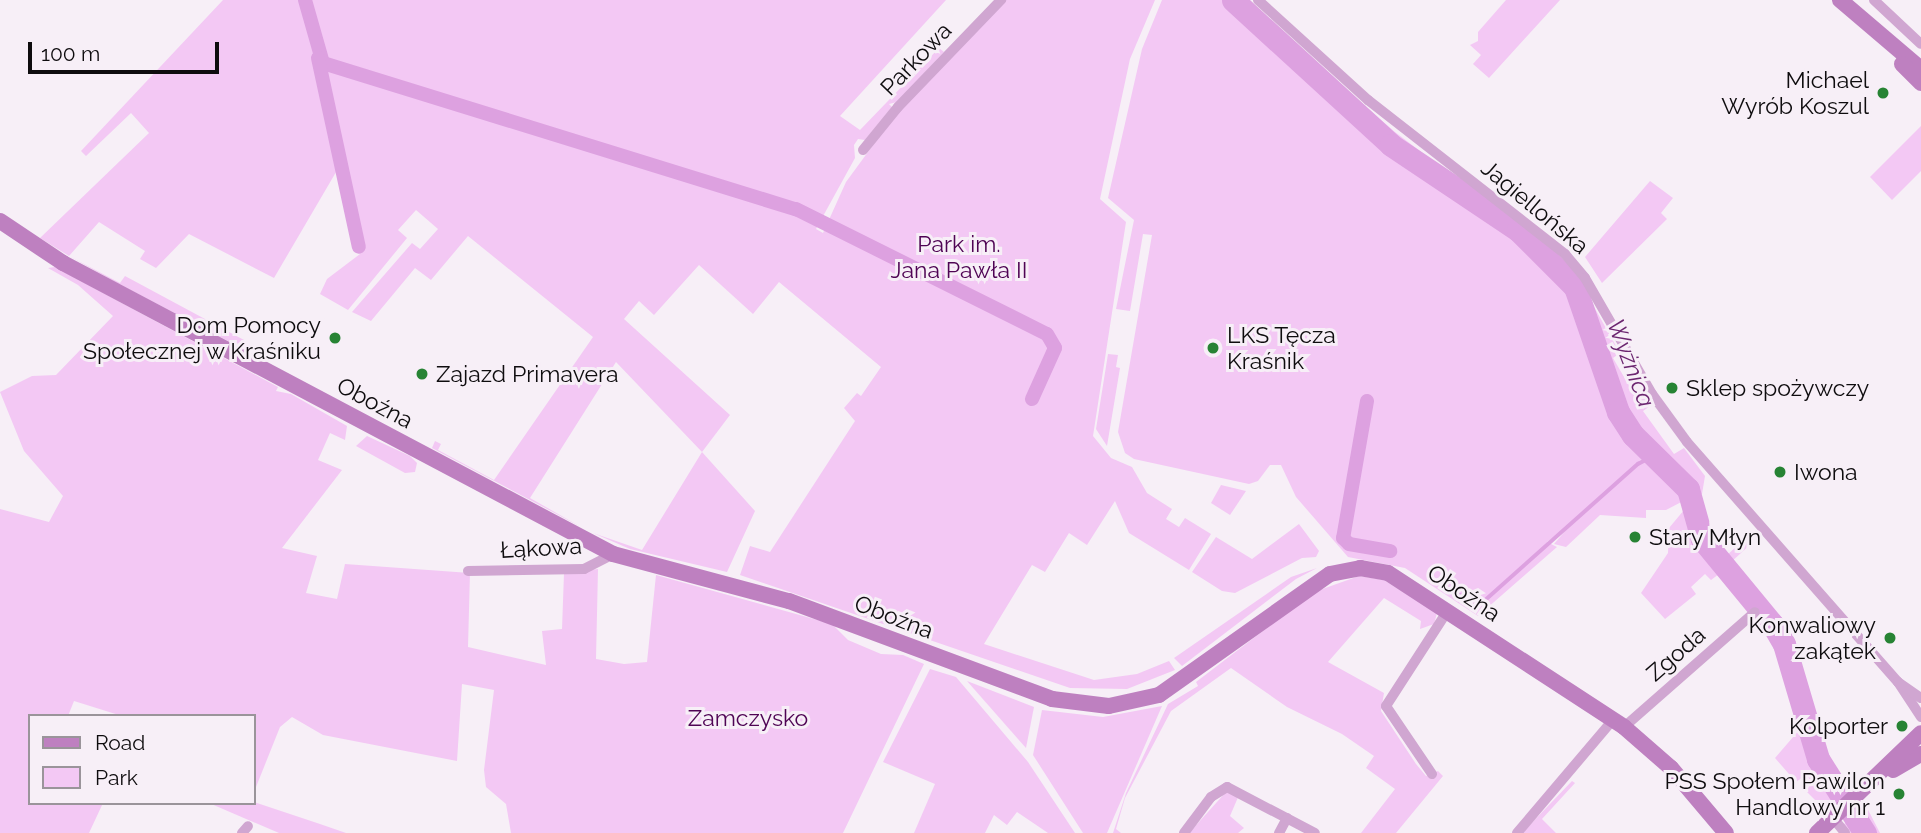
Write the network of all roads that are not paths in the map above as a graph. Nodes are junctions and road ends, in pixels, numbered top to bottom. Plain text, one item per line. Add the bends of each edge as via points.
1 (1001, 0) edge
2 (1258, 0) edge
3 (1840, 0) edge
4 (1874, 0) edge
5 (1857, 16) junction
6 (1921, 44) edge
7 (1921, 69) edge
8 (1921, 83) edge
9 (863, 150) dead end
10 (0, 221) edge
11 (613, 554) junction
12 (468, 570) dead end
13 (1448, 610) junction
14 (1755, 612) dead end
15 (1898, 682) junction
16 (1921, 698) edge
17 (1921, 717) edge
18 (1618, 724) junction
19 (1921, 733) edge
20 (1921, 754) edge
21 (1433, 774) dead end
22 (1865, 789) junction
23 (1837, 814) junction
24 (1287, 818) junction
25 (1184, 833) edge
26 (1279, 833) edge
27 (1315, 833) edge
28 (1517, 833) edge
29 (1726, 833) edge
30 (1817, 833) edge
31 (1845, 833) edge

1 - 9 street, Parkowa
2 - 15 street, Jagiellońska via 1368,100 1565,254 1585,278 1652,394 1687,442
3 - 5 street
4 - 6 street
5 - 7 street
5 - 8 street
10 - 11 street, Oboźna via 63,263
11 - 12 street, Łąkowa via 584,569
11 - 13 street, Oboźna via 747,587 1031,693 1088,705 1127,704 1173,688 1319,580 1342,570 1369,568 1388,573
13 - 18 street, Oboźna
13 - 21 street via 1386,706
14 - 18 street, Zgoda
15 - 16 street, Jagiellońska
15 - 17 street, Jagiellońska
18 - 28 street, Zgoda
18 - 29 street, Oboźna via 1657,754
19 - 22 street
20 - 22 street
22 - 23 street
23 - 30 street
23 - 31 street
24 - 25 street via 1227,787 1211,797
24 - 26 street
24 - 27 street

